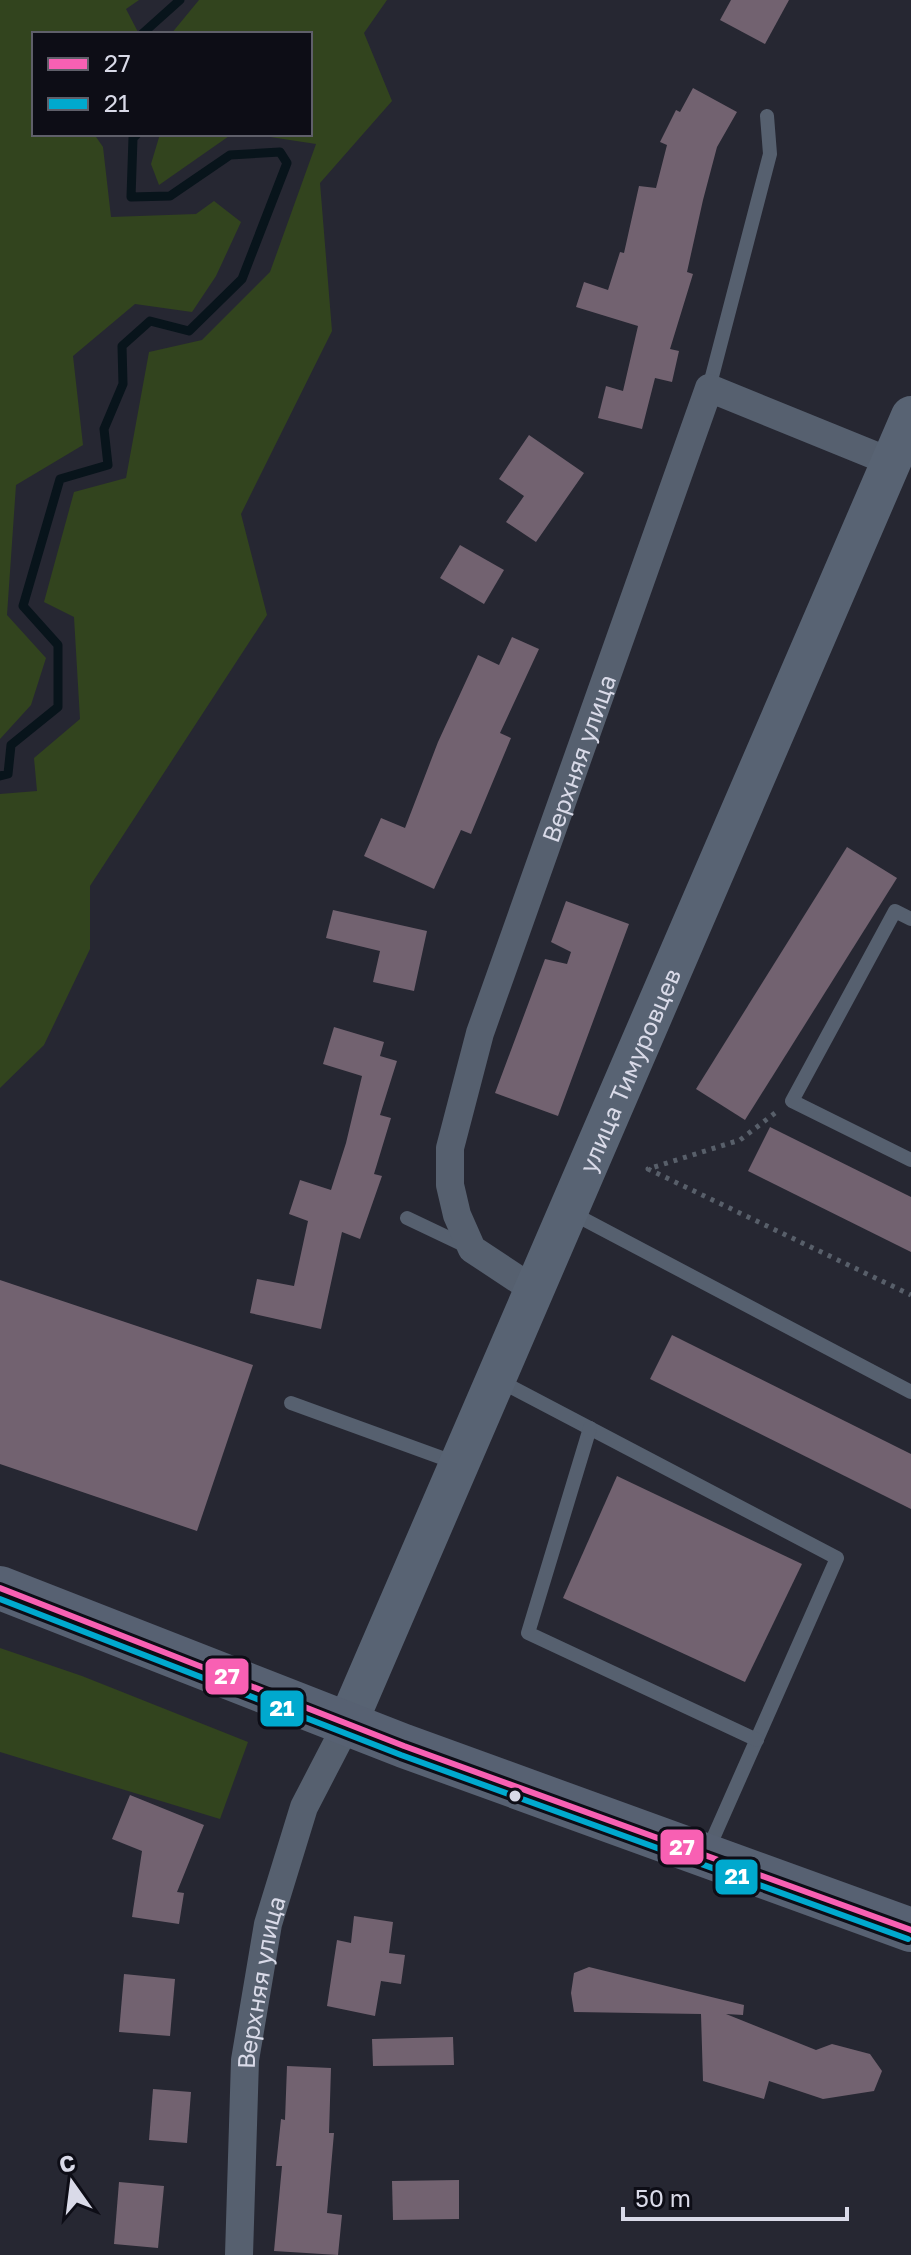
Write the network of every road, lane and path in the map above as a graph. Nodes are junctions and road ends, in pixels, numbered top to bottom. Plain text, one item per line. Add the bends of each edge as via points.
1 (767, 116) dead end
2 (709, 388) junction
3 (911, 416) edge
4 (891, 462) junction
5 (911, 919) edge
6 (792, 1101) junction
7 (911, 1160) edge
8 (568, 1211) junction
9 (407, 1218) dead end
10 (472, 1249) junction
11 (534, 1290) junction
12 (911, 1295) edge
13 (496, 1379) junction
14 (911, 1392) edge
15 (291, 1403) dead end
16 (590, 1428) junction
17 (459, 1464) junction
18 (0, 1588) edge
19 (347, 1724) junction
20 (757, 1740) junction
21 (706, 1856) junction
22 (911, 1930) edge
23 (239, 2255) edge

1 - 2 lane via 770,154
2 - 4 street
2 - 10 street, Верхняя улица via 480,1033 450,1148 450,1185
3 - 4 street, улица Тимуровцев
4 - 8 street, улица Тимуровцев
5 - 6 lane via 895,911
6 - 7 lane
6 - 12 path via 740,1140 648,1169
8 - 11 street, улица Тимуровцев
8 - 14 lane
9 - 10 lane
10 - 11 street
11 - 13 street, улица Тимуровцев
13 - 16 lane
13 - 17 street, улица Тимуровцев
15 - 17 lane
16 - 20 lane via 528,1633
16 - 20 lane via 837,1558
17 - 19 street, улица Тимуровцев
18 - 19 main road
19 - 21 main road
19 - 23 street, Верхняя улица via 304,1807 268,1924 245,2060
20 - 21 lane
21 - 22 main road

